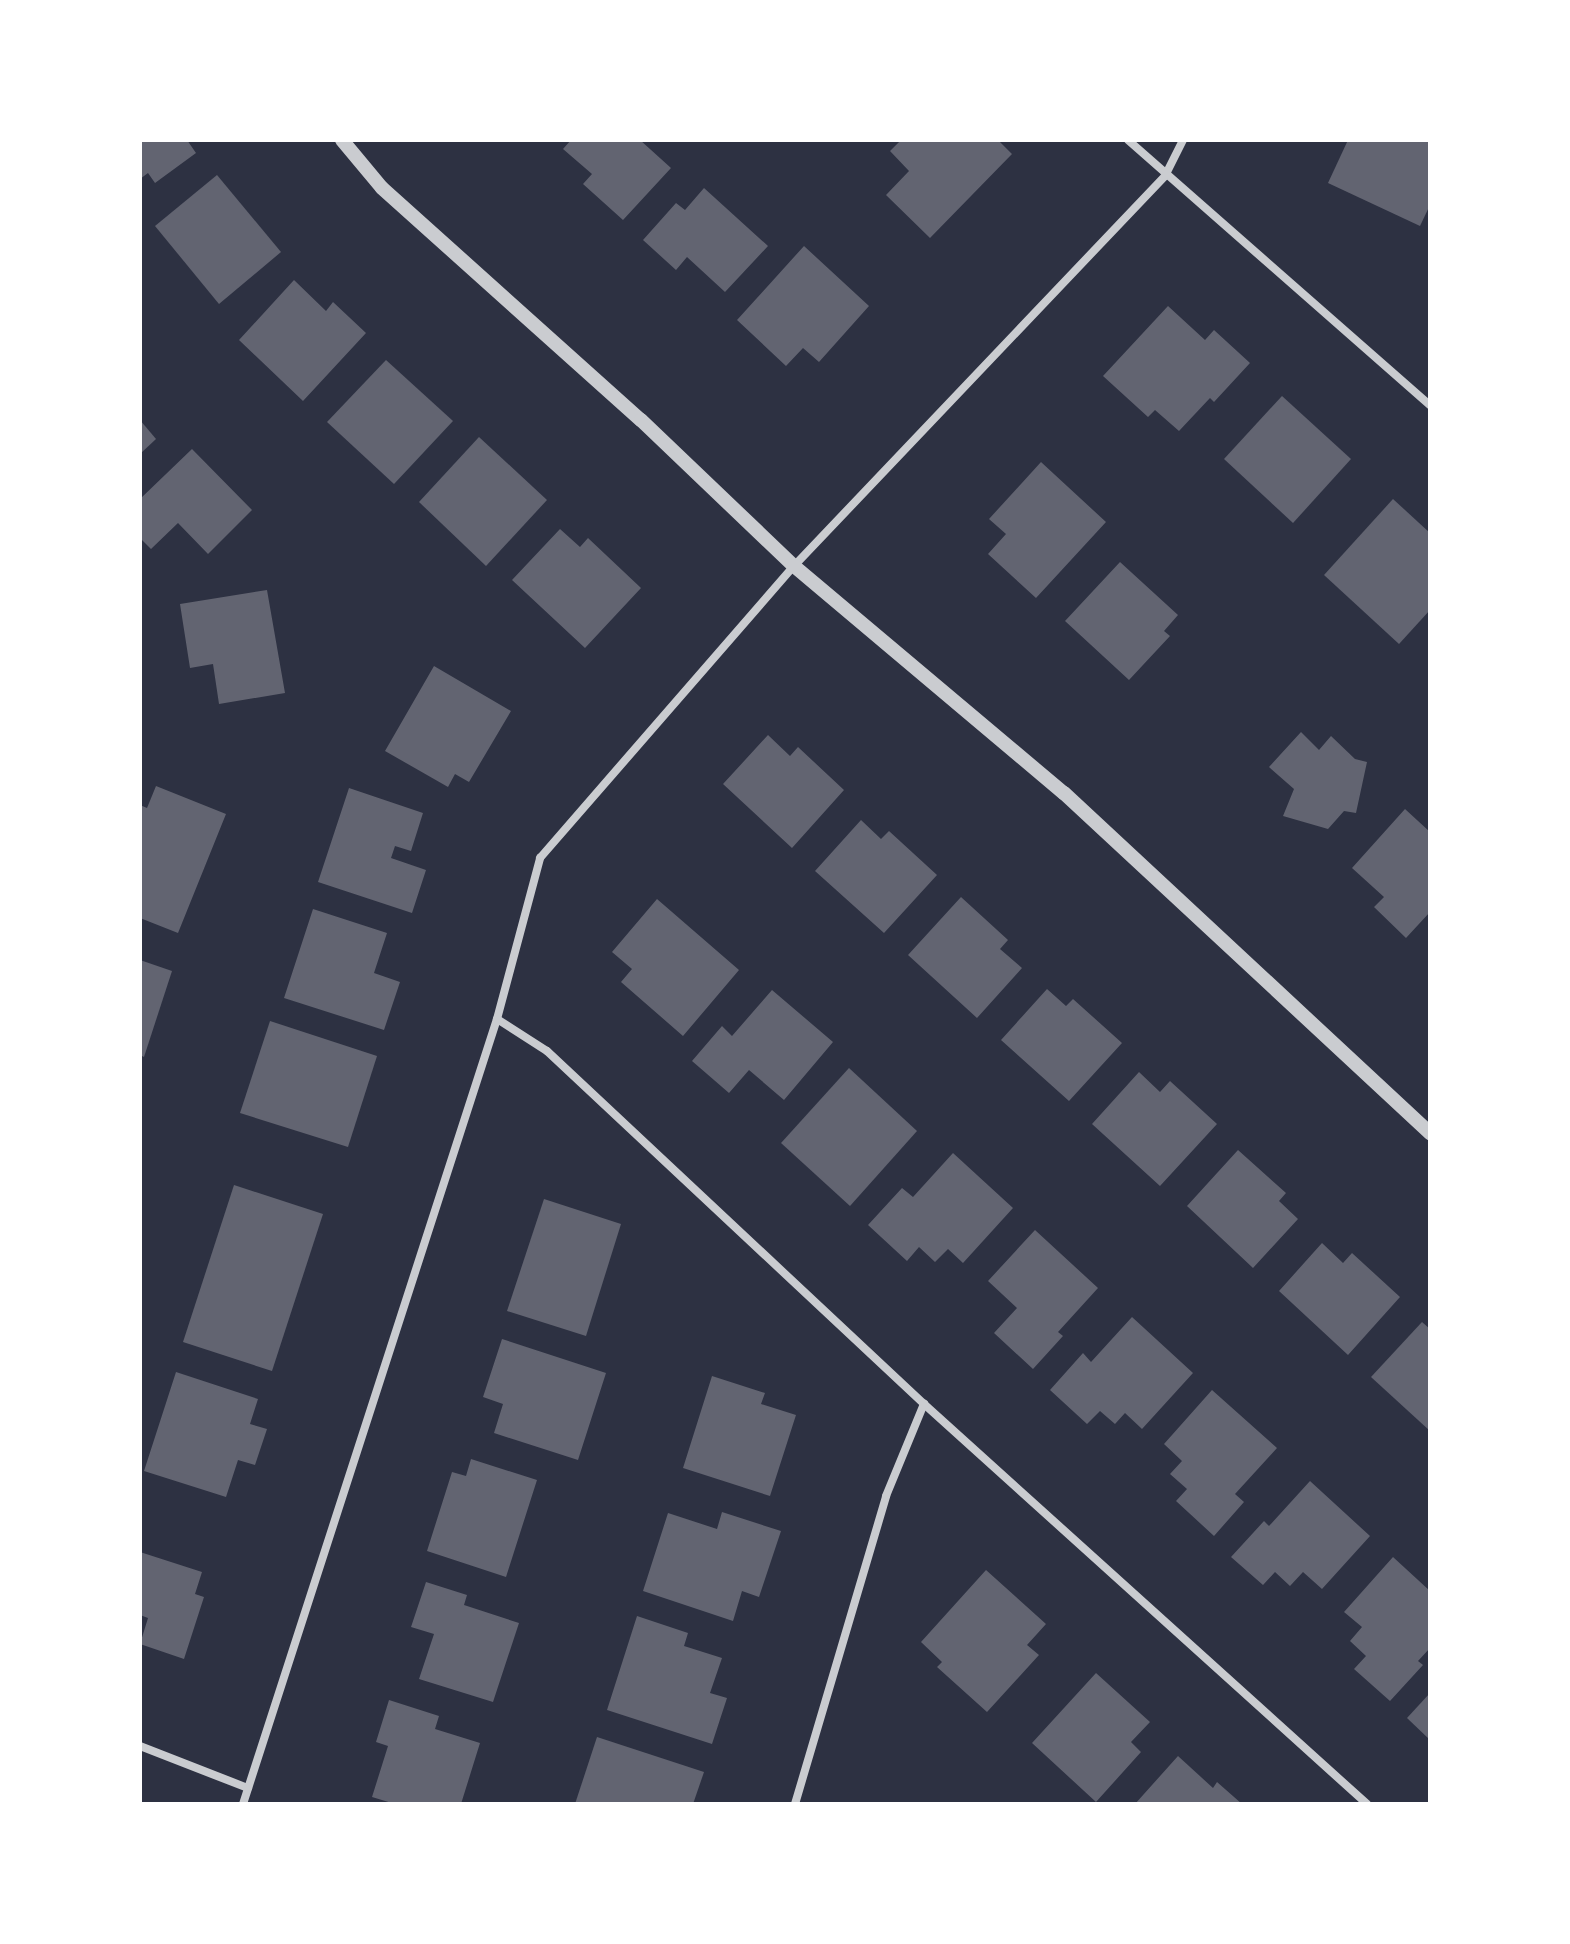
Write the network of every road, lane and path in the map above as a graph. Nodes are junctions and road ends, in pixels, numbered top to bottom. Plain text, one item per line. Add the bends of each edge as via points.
1 (342, 140) edge
2 (1128, 140) edge
3 (1183, 140) edge
4 (1165, 176) junction
5 (1430, 405) edge
6 (794, 566) junction
7 (497, 1019) junction
8 (1430, 1133) edge
9 (924, 1404) junction
10 (140, 1746) edge
11 (248, 1788) junction
12 (243, 1804) edge
13 (795, 1804) edge
14 (1367, 1804) edge

1 - 6 street via 382,188 641,420
2 - 4 street
3 - 4 street
4 - 5 street
4 - 6 street
6 - 7 street via 540,858
6 - 8 street via 1064,793
7 - 9 street via 547,1051
7 - 11 street
9 - 13 street via 886,1496
9 - 14 street
10 - 11 street
11 - 12 street

